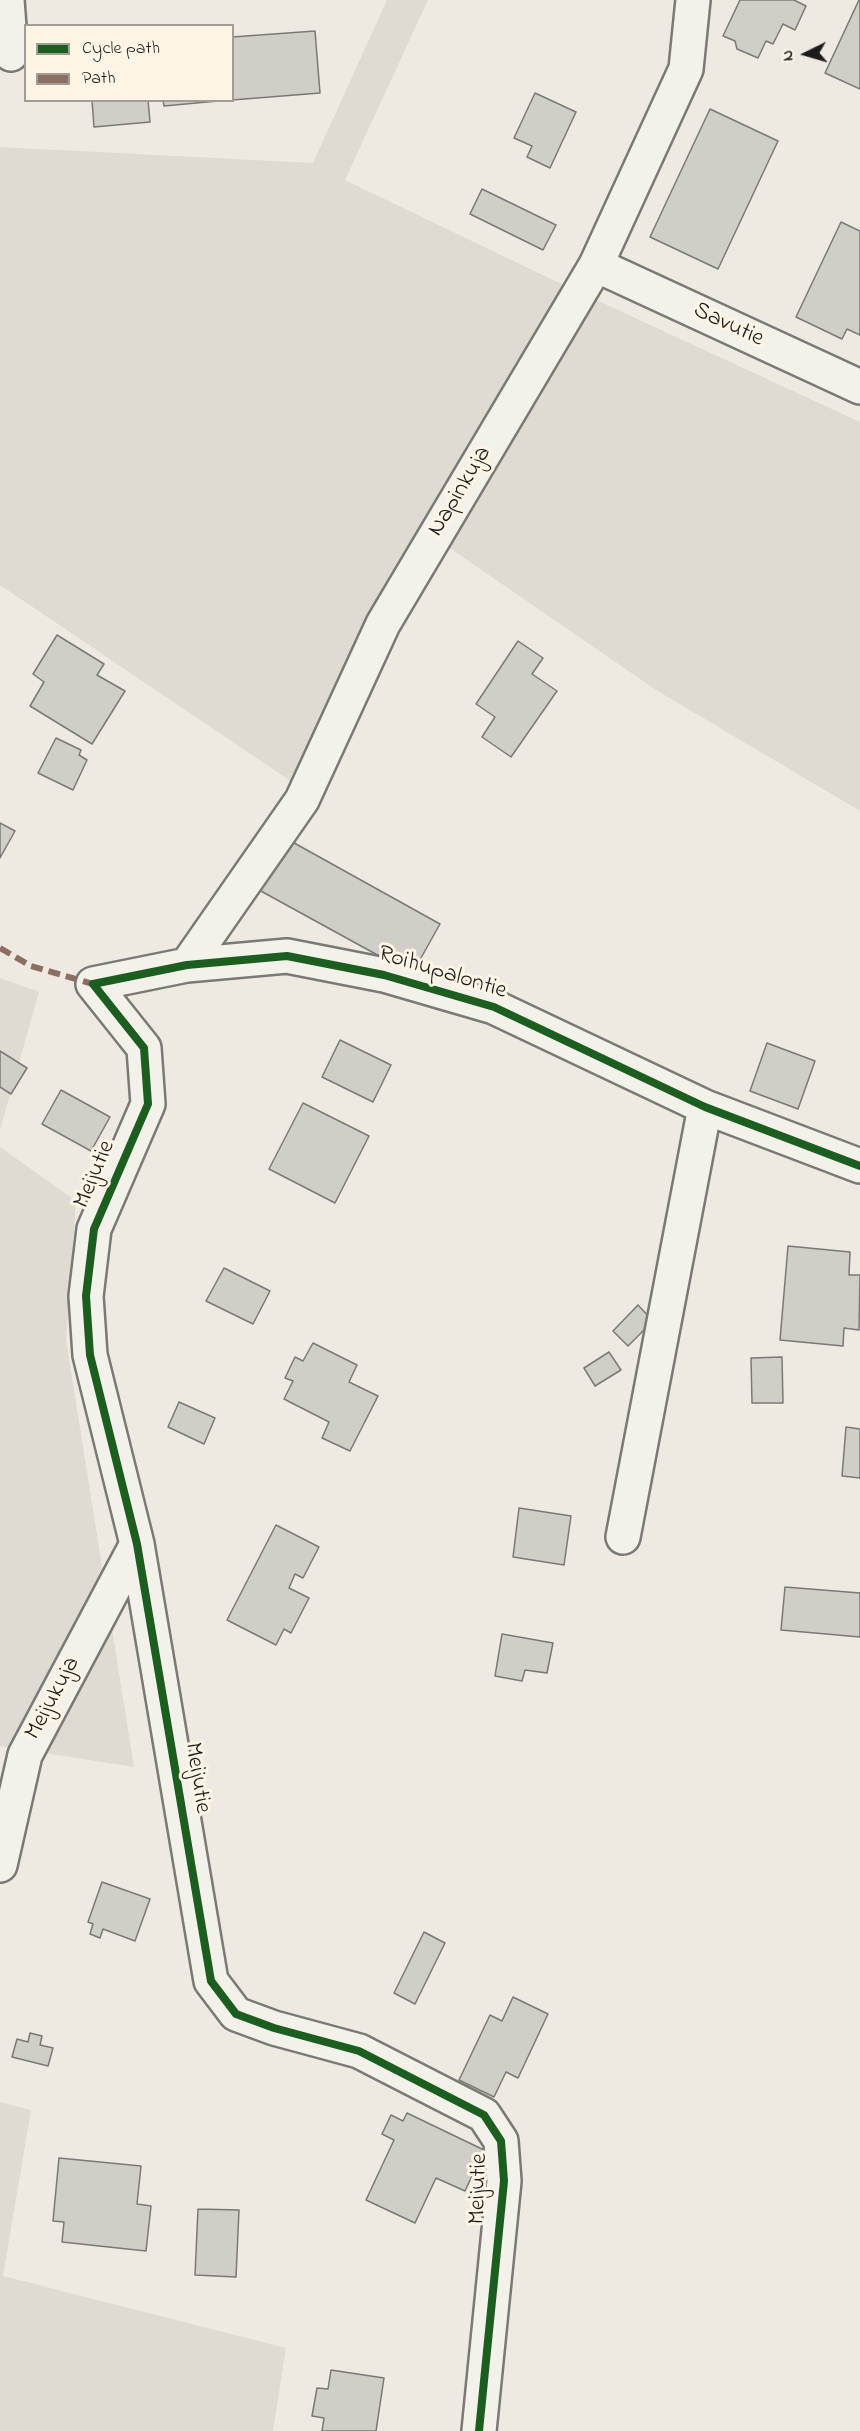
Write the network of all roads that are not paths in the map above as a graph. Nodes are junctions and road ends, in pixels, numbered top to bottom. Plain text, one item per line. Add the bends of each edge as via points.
1 (7, 0) edge
2 (693, 0) edge
3 (11, 54) dead end
4 (596, 265) junction
5 (860, 387) edge
6 (187, 965) junction
7 (93, 984) joint
8 (705, 1107) junction
9 (860, 1166) edge
10 (623, 1537) dead end
11 (137, 1544) junction
12 (0, 1865) edge
13 (479, 2431) edge

1 - 3 street
2 - 4 street, Napinkuja via 686,69
4 - 5 street, Savutie
4 - 6 street, Napinkuja via 383,624 302,800
6 - 7 street, Roihupalontie
6 - 8 street, Roihupalontie via 287,956 384,975 494,1007
7 - 11 street, Meijutie via 144,1048 148,1104 94,1229 86,1296 90,1355
8 - 9 street, Roihupalontie
8 - 10 street
11 - 12 street, Meijukuja via 25,1755
11 - 13 street, Meijutie via 211,1981 236,2014 359,2051 484,2115 501,2141 504,2181

